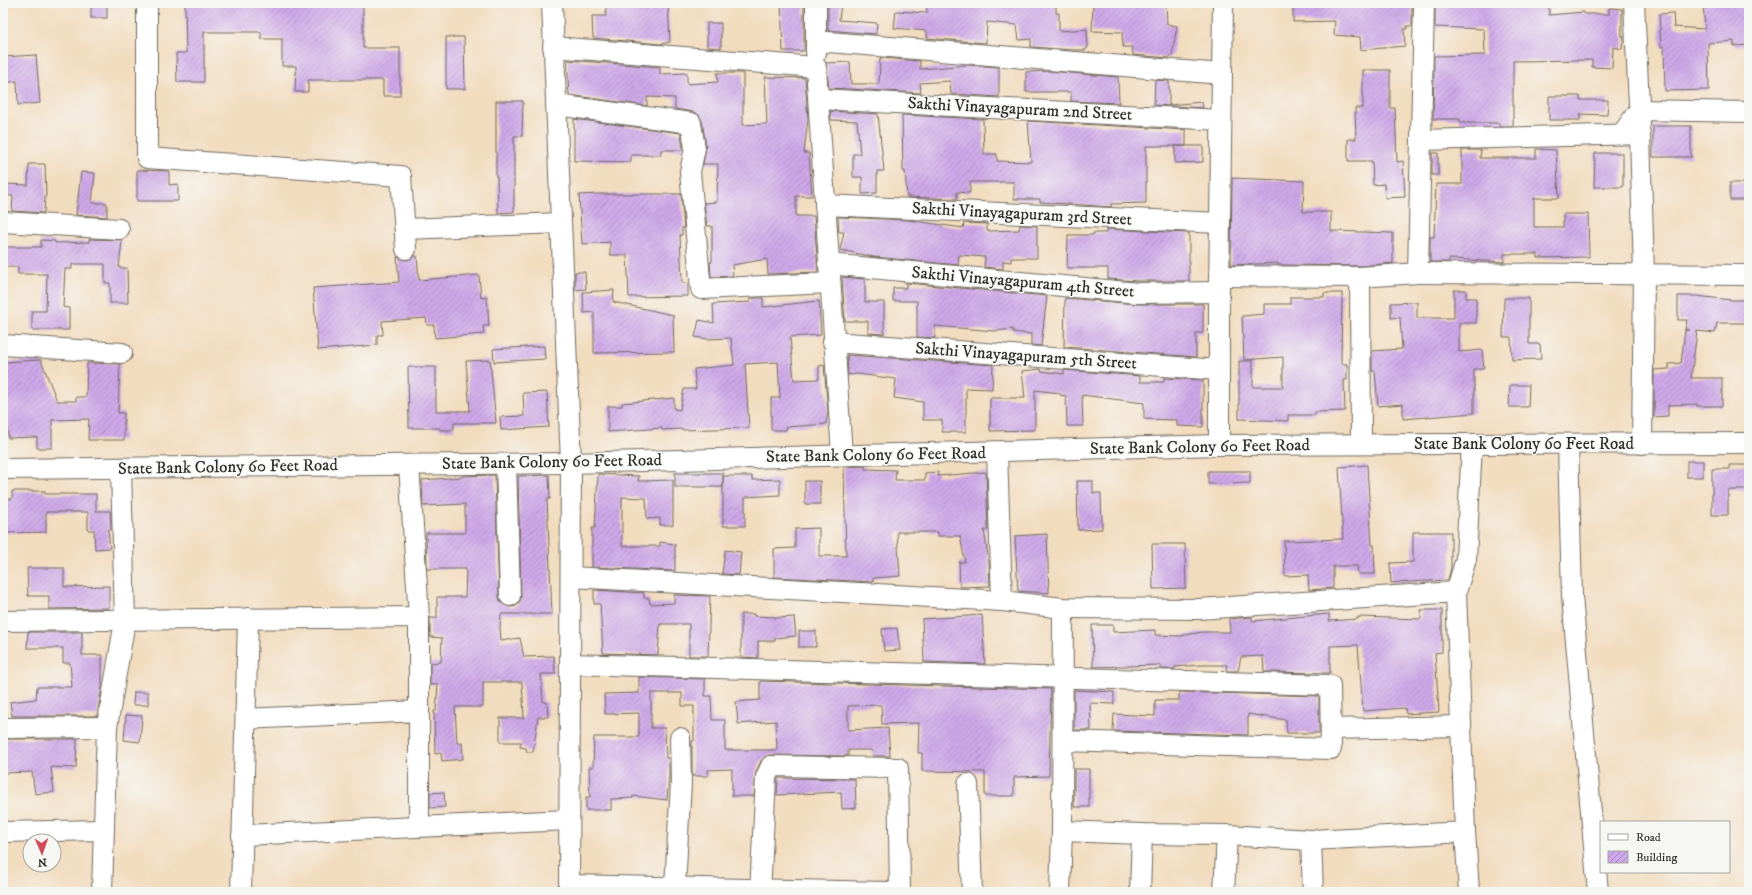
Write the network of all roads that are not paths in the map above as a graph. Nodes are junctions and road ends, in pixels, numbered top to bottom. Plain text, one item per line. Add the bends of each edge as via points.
1 (147, 3) edge
2 (552, 3) edge
3 (816, 3) edge
4 (1223, 3) edge
5 (1424, 3) edge
6 (1634, 3) edge
7 (816, 41) junction
8 (554, 47) junction
9 (816, 67) junction
10 (1222, 74) junction
11 (819, 99) junction
12 (556, 106) junction
13 (1639, 110) junction
14 (1749, 112) edge
15 (1221, 120) junction
16 (1631, 134) junction
17 (1421, 140) junction
18 (825, 205) junction
19 (3, 222) edge
20 (561, 223) junction
21 (1220, 223) junction
22 (119, 229) dead end
23 (405, 229) junction
24 (406, 249) dead end
25 (828, 273) junction
26 (1418, 273) junction
27 (1644, 275) junction
28 (1749, 275) edge
29 (1360, 277) junction
30 (1219, 284) junction
31 (833, 342) junction
32 (3, 345) edge
33 (122, 353) dead end
34 (1219, 370) junction
35 (1749, 443) edge
36 (1219, 444) junction
37 (1361, 444) junction
38 (1472, 444) junction
39 (1568, 444) junction
40 (1642, 444) junction
41 (997, 452) junction
42 (842, 455) junction
43 (571, 463) junction
44 (506, 464) junction
45 (409, 465) junction
46 (121, 468) junction
47 (3, 469) edge
48 (571, 577) junction
49 (1456, 592) junction
50 (510, 596) dead end
51 (1002, 601) junction
52 (1064, 608) junction
53 (419, 617) junction
54 (248, 618) junction
55 (3, 621) edge
56 (125, 621) junction
57 (570, 664) junction
58 (1063, 678) junction
59 (419, 711) junction
60 (246, 719) junction
61 (1461, 726) junction
62 (107, 727) junction
63 (3, 728) edge
64 (1331, 729) junction
65 (680, 738) dead end
66 (1063, 741) junction
67 (968, 784) dead end
68 (570, 820) junction
69 (419, 827) junction
70 (104, 830) junction
71 (1062, 831) junction
72 (3, 832) edge
73 (1465, 832) junction
74 (1142, 834) junction
75 (1227, 834) junction
76 (242, 835) junction
77 (1311, 840) junction
78 (676, 886) junction
79 (569, 888) edge
80 (760, 890) edge
81 (102, 892) edge
82 (241, 892) edge
83 (887, 892) edge
84 (900, 892) edge
85 (972, 892) edge
86 (1060, 892) edge
87 (1140, 892) edge
88 (1224, 892) edge
89 (1313, 892) edge
90 (1469, 892) edge
91 (1598, 892) edge

1 - 23 street via 147,158 401,176
2 - 8 street
3 - 7 street
4 - 10 street
5 - 17 street
6 - 13 street
7 - 9 street
7 - 10 street
8 - 9 street
8 - 12 street
9 - 11 street
10 - 15 street
11 - 15 street, Sakthi Vinayagapuram 2nd Street
11 - 18 street
12 - 20 street
12 - 25 street, Sakthi Vinayagapuram 4th Street via 691,123 695,148 690,172 701,289
13 - 14 street
13 - 16 street
15 - 21 street
16 - 17 street
16 - 27 street
17 - 26 street
18 - 21 street, Sakthi Vinayagapuram 3rd Street
18 - 25 street
19 - 22 street
20 - 23 street
20 - 43 street
21 - 30 street
23 - 24 street
25 - 30 street, Sakthi Vinayagapuram 4th Street via 1138,293
25 - 31 street
26 - 27 street, Sakthi Vinayagapuram 4th Street
26 - 29 street, Sakthi Vinayagapuram 4th Street
27 - 28 street, Sakthi Vinayagapuram 4th Street
27 - 40 street
29 - 30 street, Sakthi Vinayagapuram 4th Street
29 - 37 street
30 - 34 street
31 - 34 street, Sakthi Vinayagapuram 5th Street
31 - 42 street
32 - 33 street
34 - 36 street
35 - 40 street, State Bank Colony 60 Feet Road
36 - 37 street, State Bank Colony 60 Feet Road
36 - 41 street, State Bank Colony 60 Feet Road
37 - 38 street, State Bank Colony 60 Feet Road
38 - 39 street, State Bank Colony 60 Feet Road
38 - 49 street via 1466,559
39 - 40 street, State Bank Colony 60 Feet Road
39 - 91 street via 1572,596
41 - 42 street, State Bank Colony 60 Feet Road
41 - 51 street
42 - 43 street, State Bank Colony 60 Feet Road
43 - 44 street, State Bank Colony 60 Feet Road
43 - 48 street
44 - 45 street, State Bank Colony 60 Feet Road
44 - 50 street
45 - 46 street, State Bank Colony 60 Feet Road
45 - 53 street
46 - 47 street, State Bank Colony 60 Feet Road
46 - 56 street
48 - 51 street
48 - 57 street
49 - 52 street via 1200,609
49 - 61 street
51 - 52 street
52 - 58 street
53 - 54 street
53 - 59 street
54 - 56 street
54 - 60 street
55 - 56 street
56 - 62 street
57 - 58 street
57 - 68 street
58 - 64 street via 1330,685
58 - 66 street
59 - 60 street
59 - 69 street
60 - 76 street
61 - 64 street
61 - 73 street
62 - 63 street
62 - 70 street
64 - 66 street via 1331,749
65 - 78 street via 681,782
66 - 71 street
67 - 85 street
68 - 69 street
68 - 79 street
69 - 76 street
70 - 72 street
70 - 81 street
71 - 74 street
71 - 86 street
73 - 77 street
73 - 90 street
74 - 75 street
74 - 87 street
75 - 77 street
75 - 88 street
76 - 82 street
77 - 89 street
78 - 79 street
78 - 80 street
80 - 83 street
80 - 84 street via 766,777 771,766 898,768

